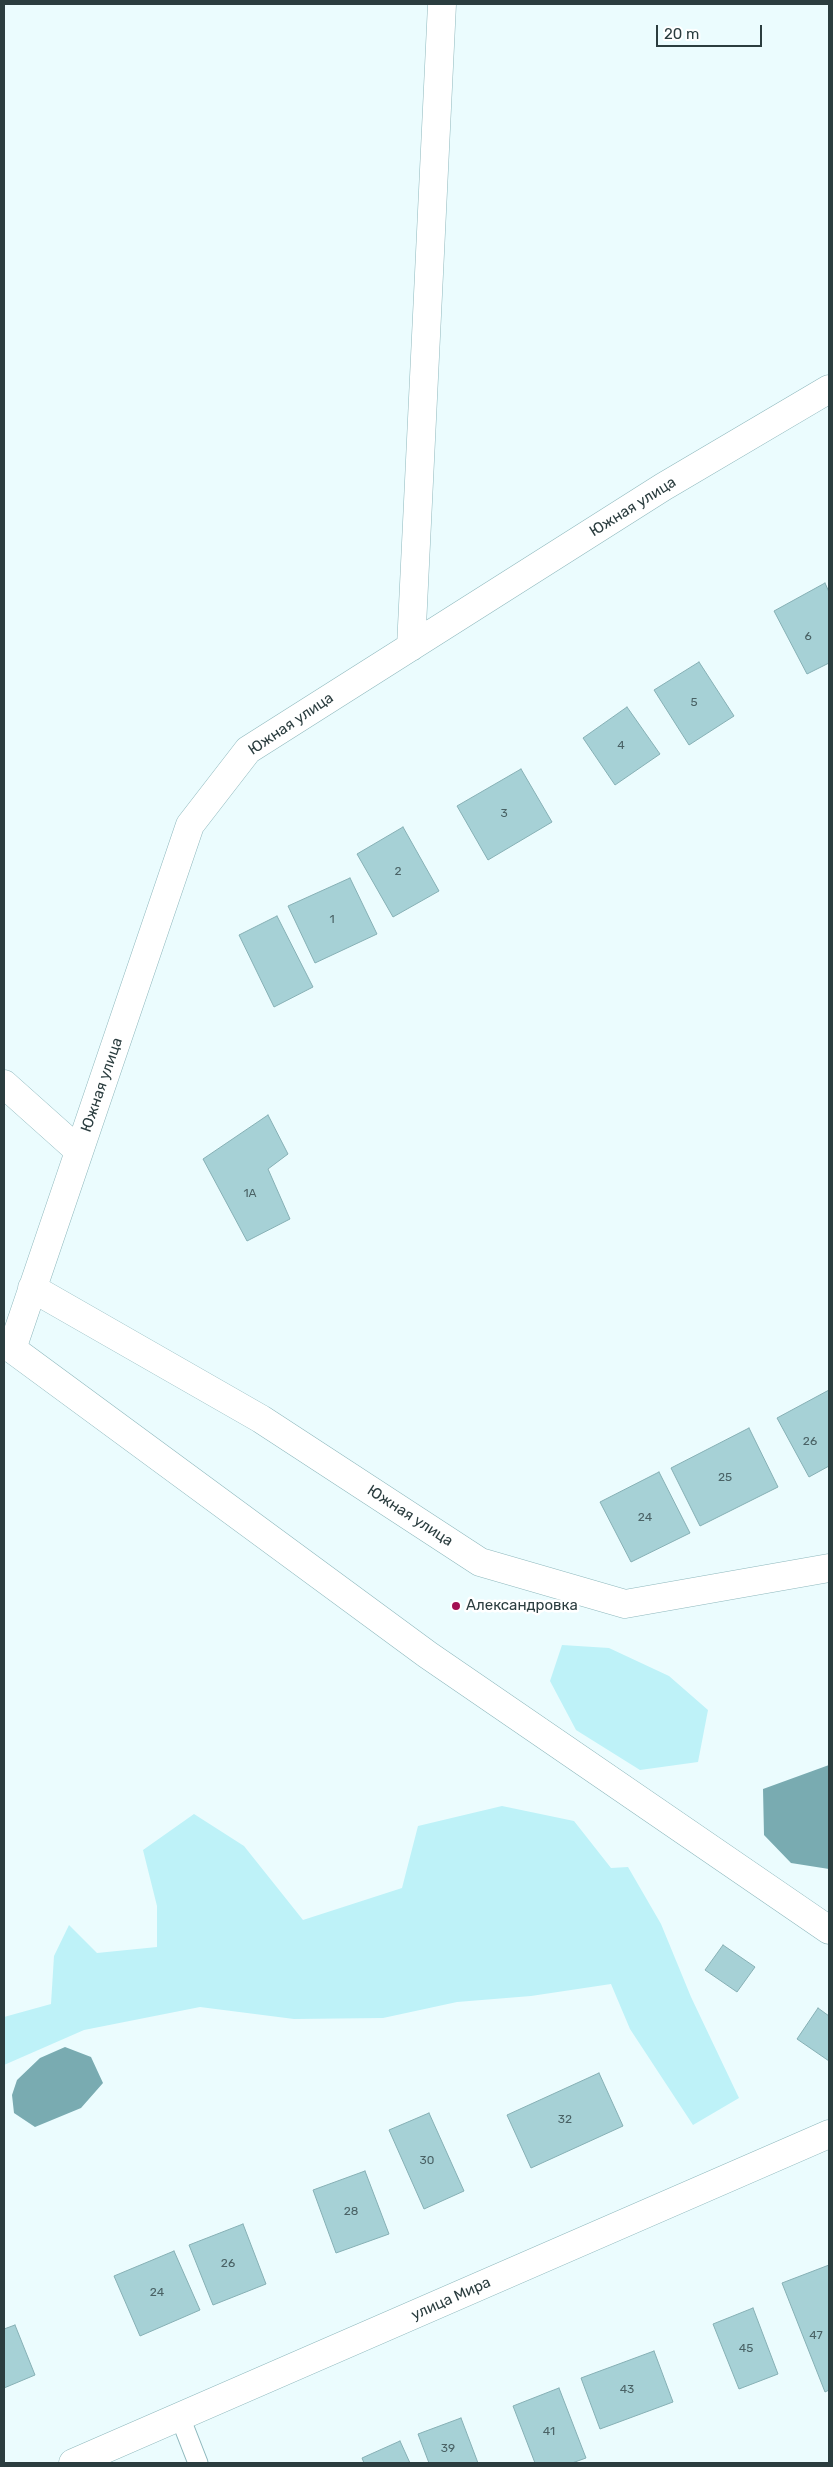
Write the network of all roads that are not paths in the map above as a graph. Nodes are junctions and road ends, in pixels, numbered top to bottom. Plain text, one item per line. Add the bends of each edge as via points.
1 (442, 4) edge
2 (829, 389) edge
3 (411, 647) junction
4 (4, 1084) edge
5 (79, 1151) junction
6 (32, 1288) junction
7 (8, 1346) edge
8 (829, 1568) edge
9 (829, 1930) edge
10 (829, 2134) edge
11 (180, 2417) junction
12 (73, 2463) edge
13 (198, 2463) edge

1 - 3 street
2 - 3 street, Южная улица via 664,487
3 - 5 street, Южная улица via 248,750 190,825
4 - 5 street
5 - 6 street, Южная улица
6 - 7 street, Южная улица
6 - 8 street, Южная улица via 261,1419 480,1562 625,1604
7 - 9 street via 428,1655
10 - 11 street, улица Мира
11 - 12 street, улица Мира
11 - 13 lane

